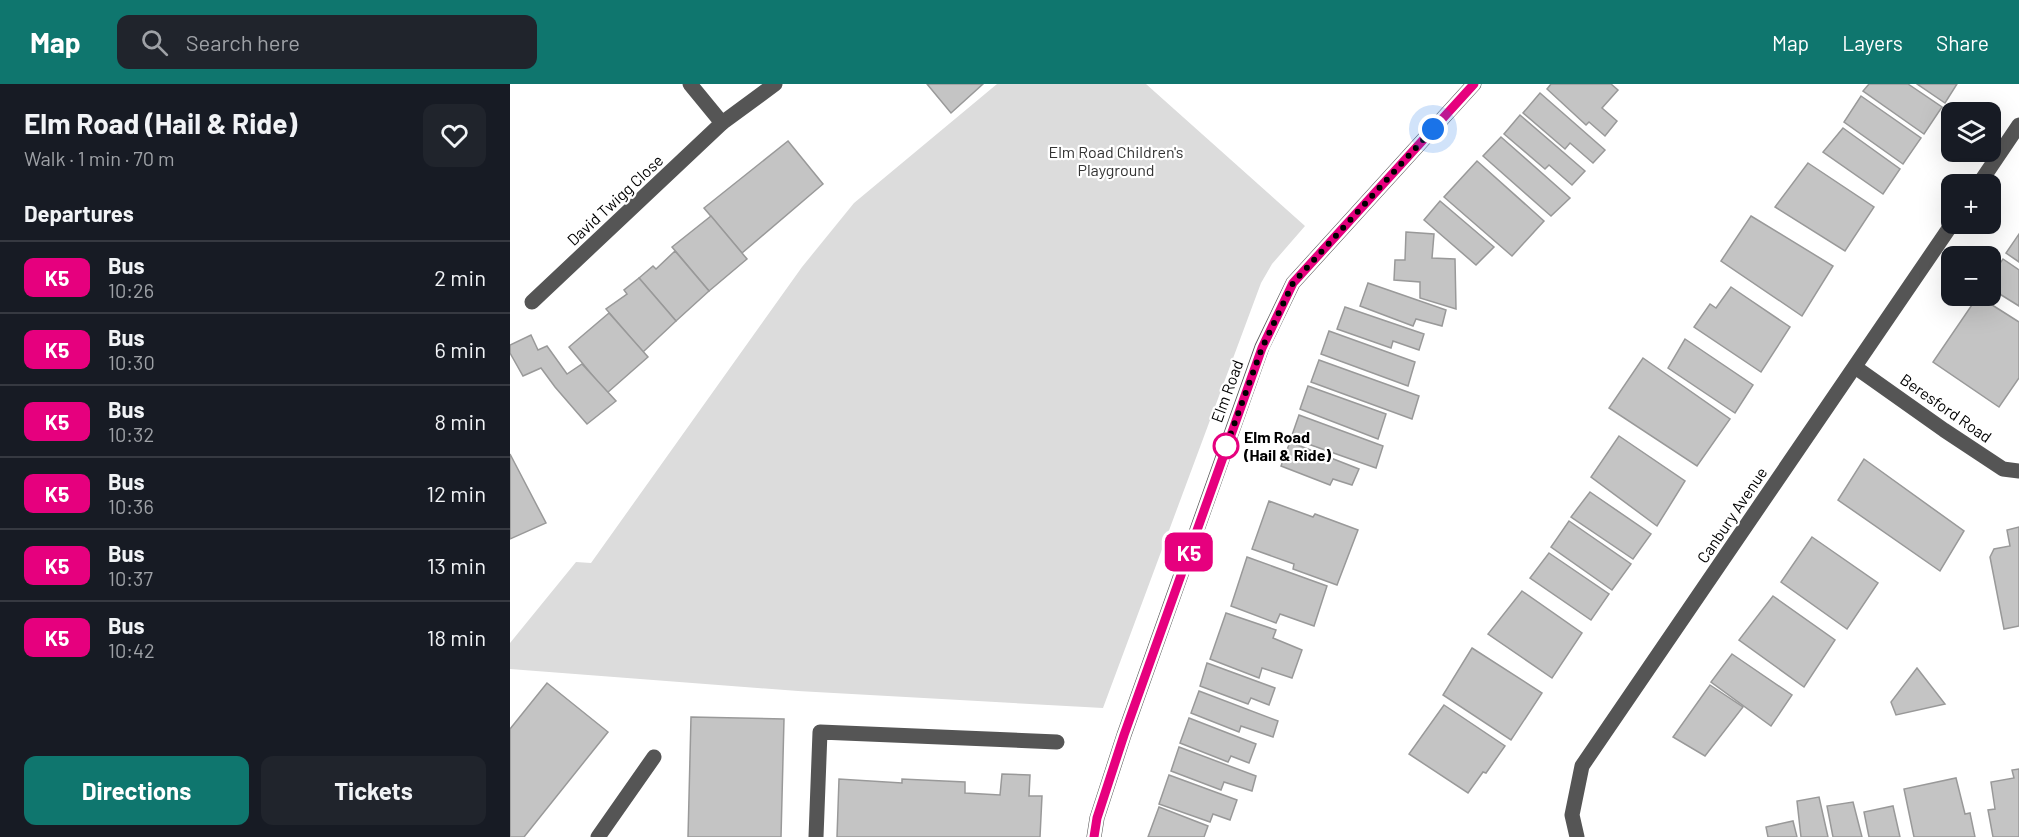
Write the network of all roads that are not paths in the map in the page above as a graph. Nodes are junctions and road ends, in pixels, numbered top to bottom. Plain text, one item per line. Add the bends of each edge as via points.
1 (690, 84) edge
2 (775, 84) edge
3 (1474, 84) edge
4 (722, 123) junction
5 (2019, 125) edge
6 (1986, 174) edge
7 (1945, 234) edge
8 (532, 302) dead end
9 (1855, 367) junction
10 (2019, 471) edge
11 (1057, 742) dead end
12 (654, 757) dead end
13 (598, 837) edge
14 (816, 837) edge
15 (1094, 837) edge
16 (1577, 837) edge

1 - 4 street
2 - 4 street, David Twigg Close
3 - 15 street, Elm Road via 1293,283 1254,370 1124,735
4 - 8 street, David Twigg Close
5 - 6 street
7 - 9 street, Canbury Avenue
9 - 10 street, Beresford Road via 2003,469
9 - 16 street, Canbury Avenue via 1582,766 1572,815
11 - 14 street via 820,732
12 - 13 street

